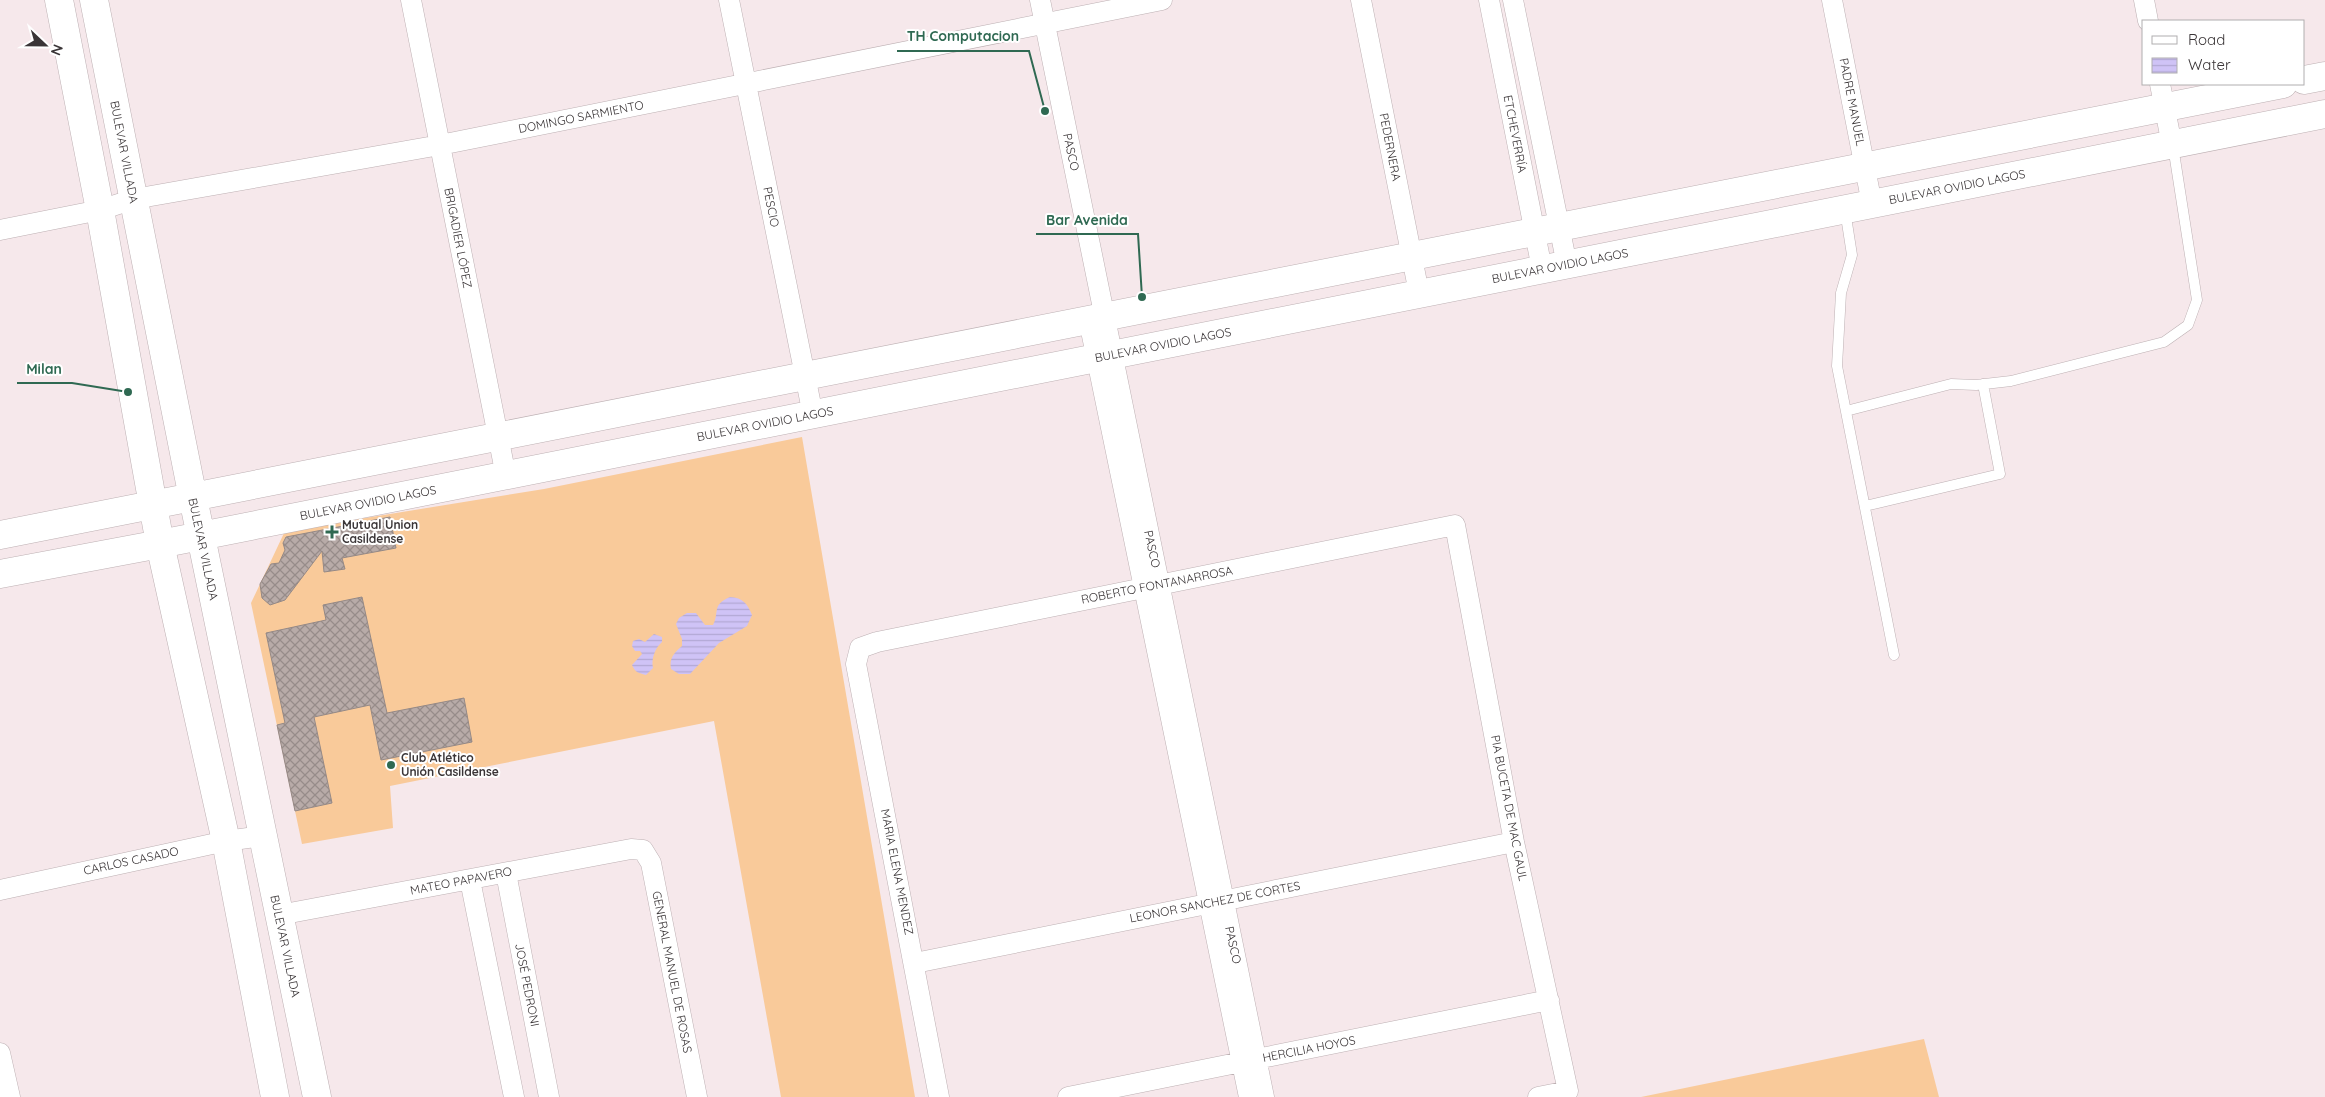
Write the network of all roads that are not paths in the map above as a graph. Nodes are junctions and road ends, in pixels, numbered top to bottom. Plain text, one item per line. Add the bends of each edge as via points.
1 (59, 0) edge
2 (94, 0) edge
3 (411, 0) edge
4 (729, 0) edge
5 (1040, 0) edge
6 (1162, 0) edge
7 (1361, 0) edge
8 (1489, 0) edge
9 (1513, 0) edge
10 (1832, 0) edge
11 (2144, 0) edge
12 (2148, 20) edge
13 (1045, 24) junction
14 (2325, 76) edge
15 (2305, 80) edge
16 (746, 84) junction
17 (2272, 85) edge
18 (2163, 95) edge
19 (2325, 114) edge
20 (440, 145) junction
21 (2172, 145) junction
22 (1865, 166) junction
23 (134, 199) junction
24 (1872, 204) junction
25 (1845, 209) junction
26 (100, 210) junction
27 (0, 230) edge
28 (1547, 230) junction
29 (1411, 257) junction
30 (1554, 267) junction
31 (1419, 293) junction
32 (1097, 319) junction
33 (1105, 357) junction
34 (805, 377) junction
35 (1983, 384) junction
36 (1846, 410) junction
37 (813, 415) junction
38 (498, 438) junction
39 (506, 476) junction
40 (193, 498) junction
41 (153, 506) junction
42 (1865, 506) junction
43 (1455, 525) joint
44 (0, 535) edge
45 (201, 536) junction
46 (160, 544) junction
47 (0, 574) edge
48 (1151, 586) junction
49 (860, 648) joint
50 (1894, 655) dead end
51 (263, 836) junction
52 (226, 841) junction
53 (1514, 842) junction
54 (642, 850) joint
55 (506, 873) junction
56 (470, 880) junction
57 (0, 890) edge
58 (1216, 902) junction
59 (279, 915) junction
60 (915, 963) junction
61 (1549, 1000) junction
62 (0, 1053) edge
63 (1249, 1061) junction
64 (10, 1097) edge
65 (275, 1097) edge
66 (317, 1097) edge
67 (514, 1097) edge
68 (549, 1097) edge
69 (697, 1097) edge
70 (939, 1097) edge
71 (1068, 1097) edge
72 (1249, 1097) edge
73 (1264, 1097) edge
74 (1538, 1097) edge

1 - 26 main road
2 - 23 main road, BULEVAR VILLADA
3 - 20 street, BRIGADIER LÓPEZ
4 - 16 street, PESCIO
5 - 13 street, PASCO
6 - 13 street, DOMINGO SARMIENTO
7 - 29 street, PEDERNERA
8 - 28 street, ETCHEVERRÍA
9 - 28 street, ETCHEVERRÍA
10 - 22 street, PADRE MANUEL
11 - 12 street
13 - 16 street, DOMINGO SARMIENTO
13 - 32 street, PASCO
14 - 15 main road
16 - 20 street, DOMINGO SARMIENTO
16 - 34 street, PESCIO
17 - 18 main road
18 - 21 street
18 - 22 main road
19 - 21 main road, BULEVAR OVIDIO LAGOS
20 - 23 street, DOMINGO SARMIENTO
20 - 38 street, BRIGADIER LÓPEZ
21 - 24 main road, BULEVAR OVIDIO LAGOS
21 - 35 lane via 2196,284 2197,300 2188,325 2164,342 2010,381
22 - 24 street, PADRE MANUEL
22 - 28 main road
23 - 26 street, DOMINGO SARMIENTO
23 - 40 main road, BULEVAR VILLADA
24 - 25 main road, BULEVAR OVIDIO LAGOS
25 - 30 main road, BULEVAR OVIDIO LAGOS
25 - 36 lane via 1852,254 1841,293 1837,366
26 - 27 street, DOMINGO SARMIENTO
26 - 41 main road
28 - 29 main road
28 - 30 street, ETCHEVERRÍA
29 - 31 street, PEDERNERA
29 - 32 main road
30 - 31 main road, BULEVAR OVIDIO LAGOS
31 - 33 main road, BULEVAR OVIDIO LAGOS
32 - 33 street, PASCO
32 - 34 main road
33 - 37 main road, BULEVAR OVIDIO LAGOS
33 - 48 street, PASCO
34 - 37 street, PESCIO
34 - 38 main road
35 - 36 lane via 1951,384
35 - 42 lane via 2000,474
36 - 42 lane
37 - 39 main road, BULEVAR OVIDIO LAGOS
38 - 39 street, BRIGADIER LÓPEZ
38 - 40 main road
39 - 45 main road, BULEVAR OVIDIO LAGOS
40 - 41 main road
40 - 45 main road, BULEVAR VILLADA
41 - 44 main road
41 - 46 main road
42 - 50 lane
43 - 48 street, ROBERTO FONTANARROSA
43 - 53 street, PIA BUCETA DE MAC GAUL
45 - 46 main road, BULEVAR OVIDIO LAGOS
45 - 51 main road, BULEVAR VILLADA
46 - 47 main road, BULEVAR OVIDIO LAGOS
46 - 52 main road
48 - 49 street, ROBERTO FONTANARROSA
48 - 58 street, PASCO
49 - 60 street, MARIA ELENA MENDEZ via 856,664
51 - 52 street, CARLOS CASADO
51 - 59 main road, BULEVAR VILLADA
52 - 57 street, CARLOS CASADO
52 - 65 main road
53 - 58 street, LEONOR SANCHEZ DE CORTES
53 - 61 street, PIA BUCETA DE MAC GAUL
54 - 55 street, MATEO PAPAVERO via 631,848
54 - 69 street, GENERAL MANUEL DE ROSAS via 651,863
55 - 56 street, MATEO PAPAVERO
55 - 68 street, JOSÉ PEDRONI
56 - 59 street, MATEO PAPAVERO
56 - 67 street
58 - 60 street, LEONOR SANCHEZ DE CORTES
58 - 63 street, PASCO
59 - 66 main road, BULEVAR VILLADA
60 - 70 street, MARIA ELENA MENDEZ
61 - 63 street, HERCILIA HOYOS
61 - 74 street, PIA BUCETA DE MAC GAUL via 1568,1091
62 - 64 street
63 - 71 street, HERCILIA HOYOS
63 - 72 street, PASCO
63 - 73 street, PASCO

